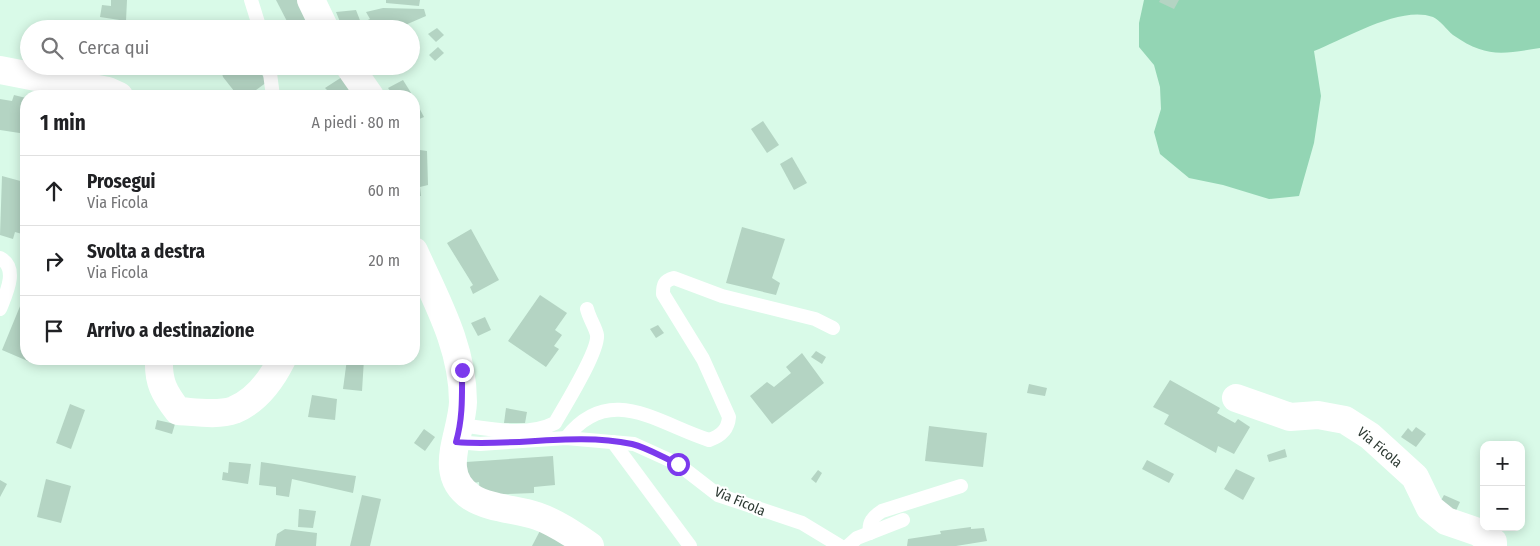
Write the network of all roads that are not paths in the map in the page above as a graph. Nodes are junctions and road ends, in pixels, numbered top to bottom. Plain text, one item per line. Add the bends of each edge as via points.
1 (251, 0) edge
2 (311, 0) edge
3 (257, 20) edge
4 (321, 20) edge
5 (0, 70) edge
6 (20, 74) edge
7 (26, 75) edge
8 (270, 75) edge
9 (355, 75) edge
10 (103, 90) edge
11 (272, 90) edge
12 (366, 90) edge
13 (0, 258) edge
14 (420, 264) edge
15 (0, 309) edge
16 (587, 309) dead end
17 (833, 328) dead end
18 (159, 365) edge
19 (279, 365) edge
20 (1236, 398) dead end
21 (458, 434) junction
22 (566, 438) junction
23 (613, 442) junction
24 (961, 486) dead end
25 (903, 520) dead end
26 (870, 533) junction
27 (590, 546) edge
28 (690, 546) edge
29 (840, 546) edge
30 (848, 546) edge
31 (1493, 546) edge

1 - 3 lane
2 - 4 street
5 - 6 street
7 - 10 street
8 - 11 lane
9 - 12 street
13 - 15 lane via 6,261 10,272 8,291
14 - 21 street via 452,335 462,370
16 - 21 lane via 597,335 594,349 555,423 545,428
17 - 22 lane via 815,319 722,296 674,278 666,280 663,294 703,360 730,417 728,426 719,437 709,440 626,409 612,409 593,414
18 - 19 street via 164,394 178,411 209,412 233,410 272,378
20 - 31 street, Via Ficola via 1290,416 1318,415 1345,420 1370,436 1415,477 1430,508 1446,521 1478,532 1493,542
21 - 22 lane, Via Ficola via 480,444
21 - 27 street via 451,456 459,486 472,497 493,506 538,516
22 - 23 lane, Via Ficola
23 - 28 lane
23 - 29 lane, Via Ficola via 634,444 678,464 718,495 802,523
24 - 26 lane via 882,511 872,518
25 - 26 lane
26 - 30 lane

